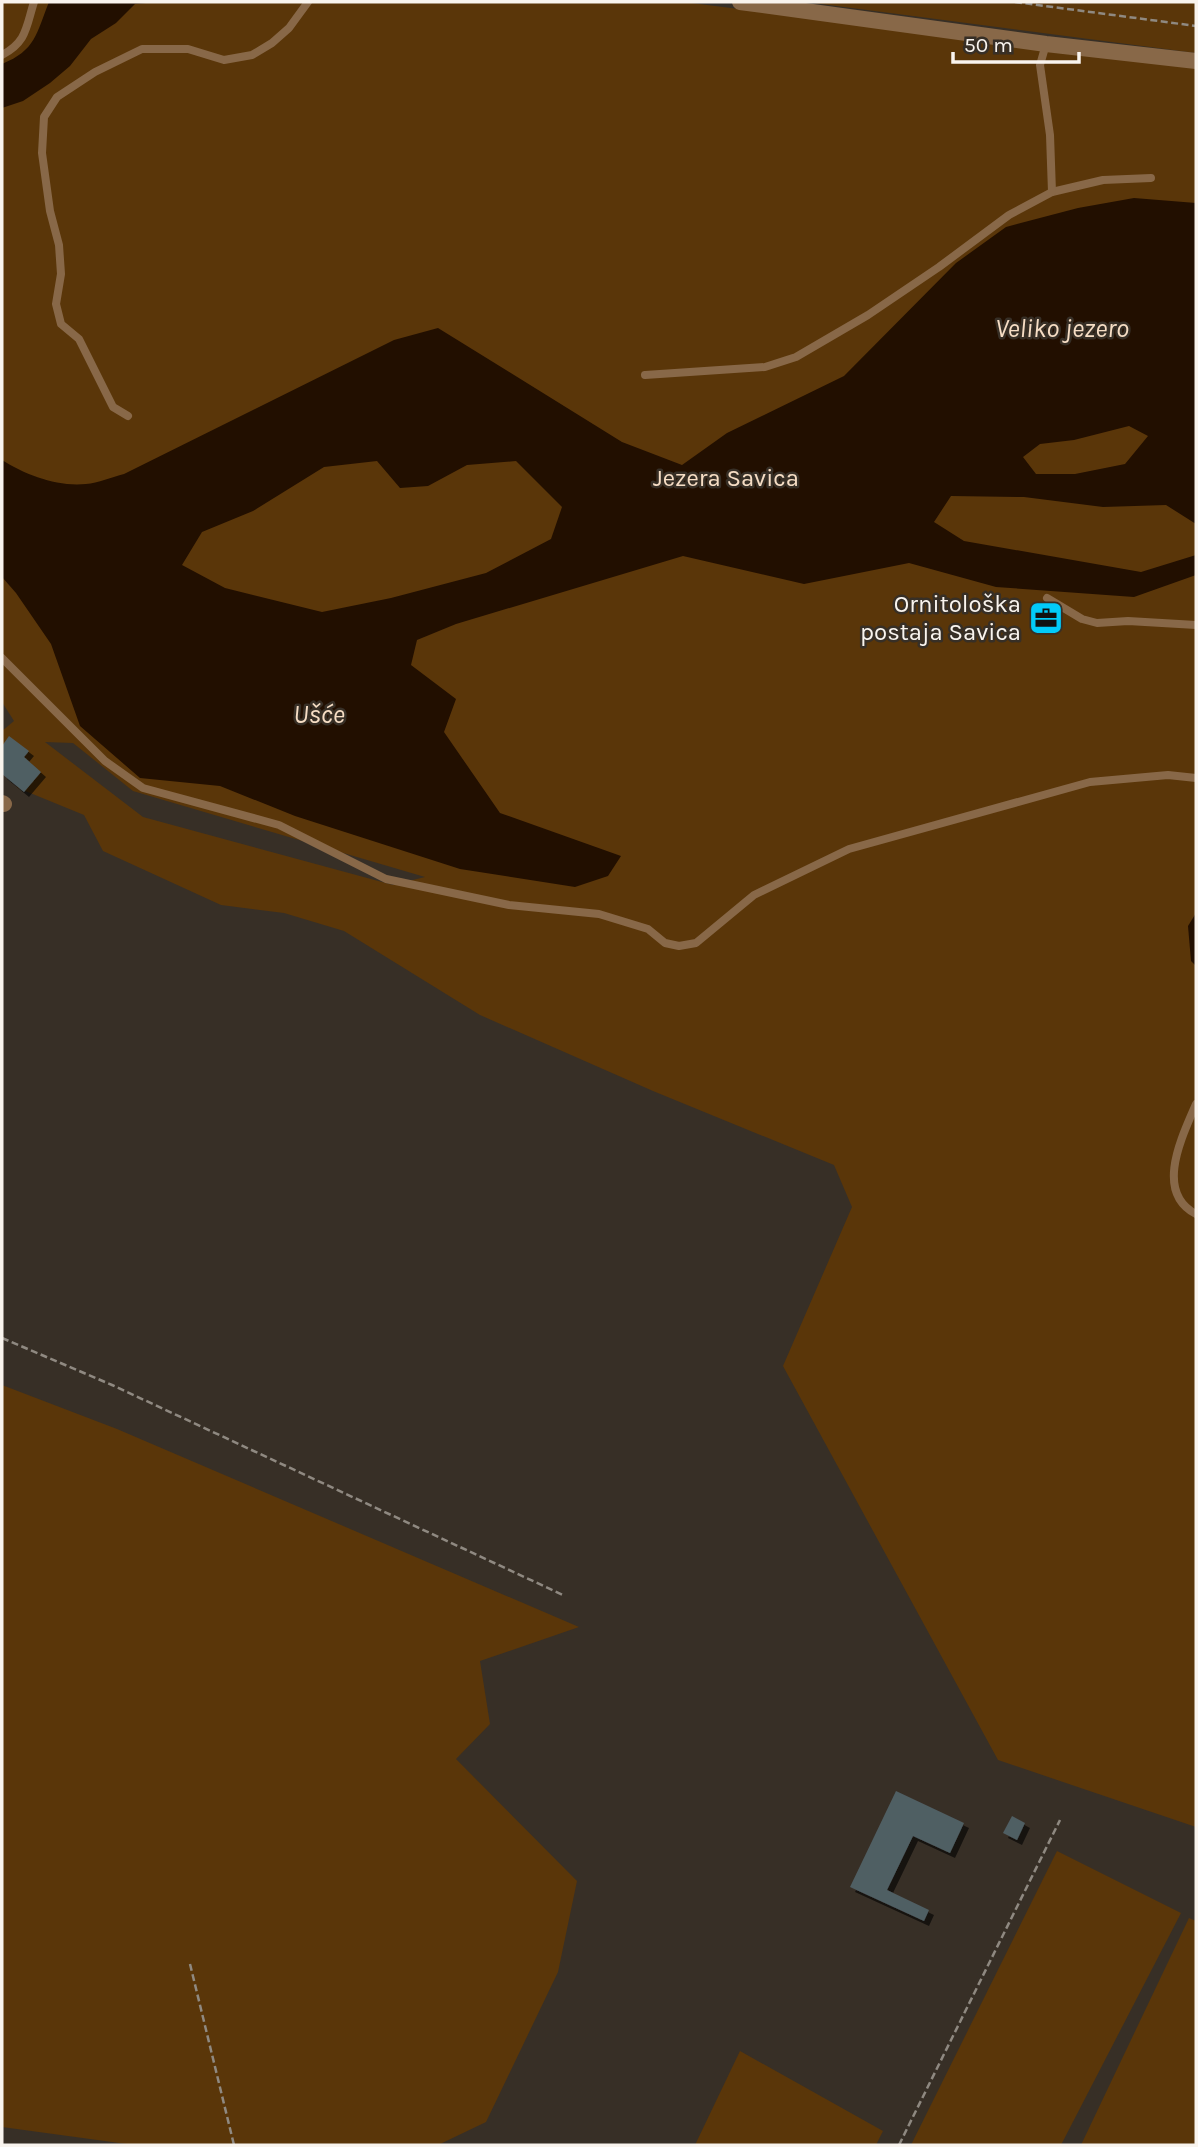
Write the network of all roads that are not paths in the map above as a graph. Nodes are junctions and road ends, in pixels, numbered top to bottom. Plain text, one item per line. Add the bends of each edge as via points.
1 (34, 2) edge
2 (308, 2) edge
3 (740, 2) edge
4 (1046, 44) junction
5 (2, 55) edge
6 (1196, 61) edge
7 (1151, 178) dead end
8 (1052, 192) junction
9 (646, 375) dead end
10 (128, 416) dead end
11 (1047, 598) dead end
12 (1196, 625) edge
13 (2, 658) edge
14 (1196, 778) edge
15 (1196, 1104) edge
16 (1196, 1214) edge

1 - 5 lane via 24,36
2 - 10 lane via 289,28 252,55 224,60 188,49 142,48 57,97 44,117 42,153 59,245 56,304 61,324 79,339 113,407
3 - 4 street
4 - 6 street
4 - 8 lane via 1040,65
7 - 8 lane via 1103,180
8 - 9 lane via 1009,215 868,315 796,357 765,367
11 - 12 lane via 1097,623
13 - 14 lane via 105,761 143,788 279,825 386,879 509,905 599,915 648,929 665,943 679,946 696,943 754,895 849,849 1090,782 1168,775
15 - 16 lane via 1176,1151 1175,1167 1176,1196

